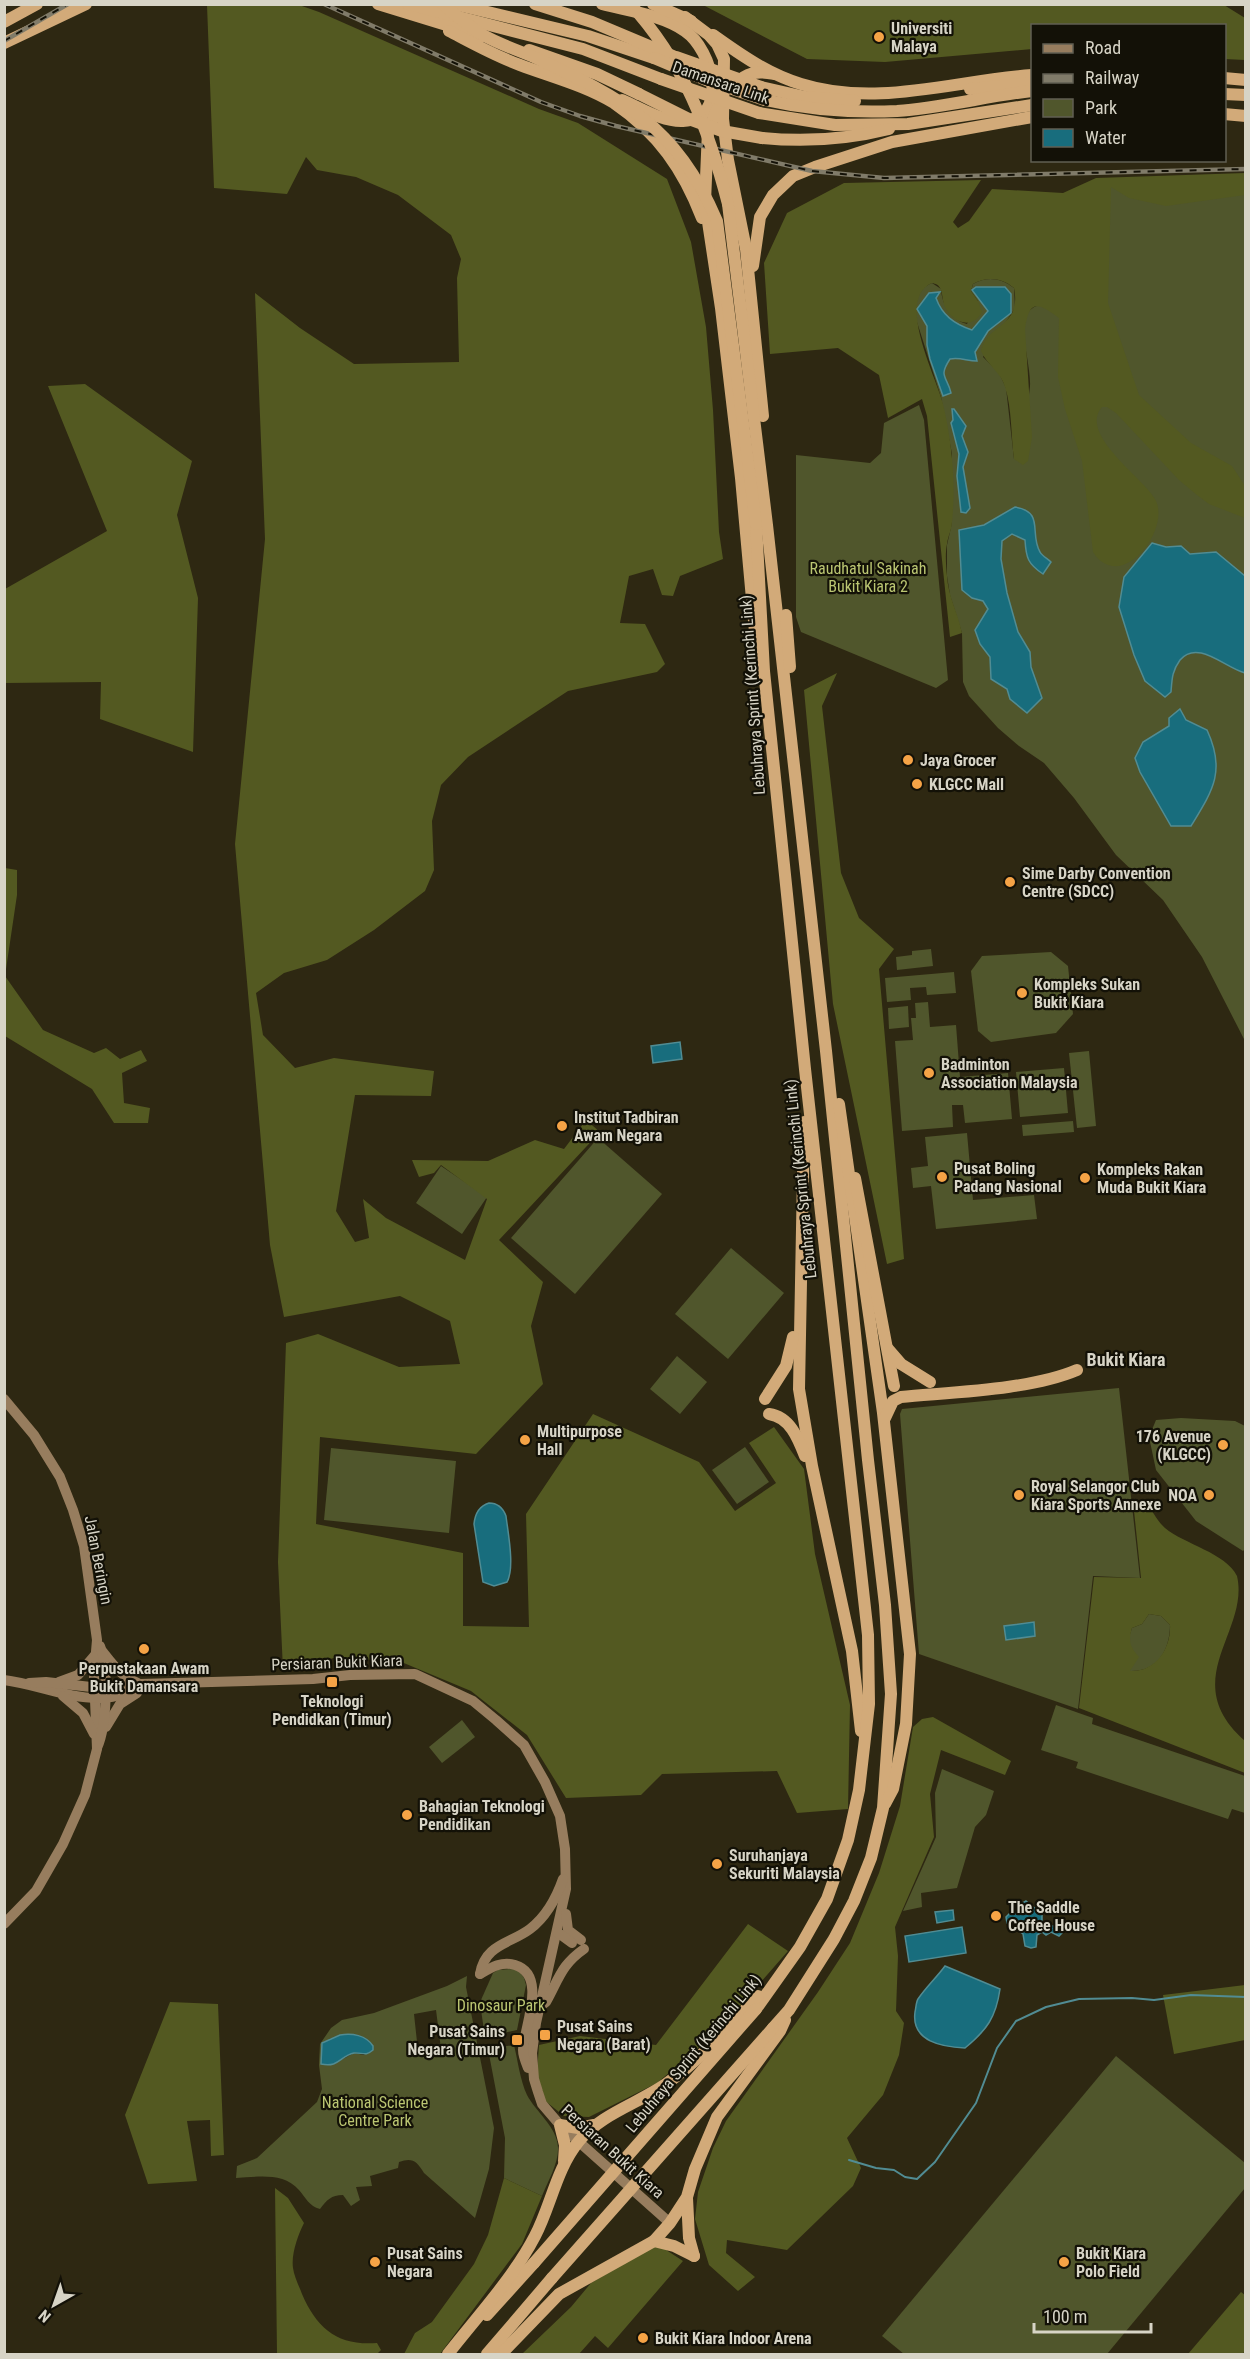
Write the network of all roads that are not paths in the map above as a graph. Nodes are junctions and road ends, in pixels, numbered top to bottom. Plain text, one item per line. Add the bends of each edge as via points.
1 (37, 4) edge
2 (86, 4) edge
3 (378, 4) edge
4 (408, 4) edge
5 (443, 4) edge
6 (454, 4) edge
7 (602, 4) edge
8 (630, 4) edge
9 (652, 4) edge
10 (540, 6) edge
11 (685, 17) junction
12 (430, 20) junction
13 (4, 22) edge
14 (484, 35) junction
15 (4, 43) edge
16 (774, 74) junction
17 (1031, 77) edge
18 (1226, 78) edge
19 (1245, 80) edge
20 (1031, 91) edge
21 (724, 93) junction
22 (1226, 94) edge
23 (1245, 95) edge
24 (1031, 105) edge
25 (1031, 117) edge
26 (908, 124) junction
27 (705, 202) junction
28 (739, 203) junction
29 (710, 237) junction
30 (751, 290) junction
31 (762, 524) junction
32 (764, 671) junction
33 (788, 702) junction
34 (826, 1051) junction
35 (805, 1069) junction
36 (848, 1157) junction
37 (800, 1319) junction
38 (887, 1348) junction
39 (1077, 1370) dead end
40 (930, 1382) dead end
41 (894, 1386) dead end
42 (765, 1398) dead end
43 (4, 1400) edge
44 (769, 1414) dead end
45 (883, 1422) junction
46 (812, 1466) junction
47 (99, 1647) junction
48 (4, 1680) edge
49 (55, 1687) junction
50 (141, 1687) junction
51 (99, 1693) junction
52 (99, 1736) junction
53 (862, 1756) junction
54 (883, 1808) junction
55 (565, 1873) junction
56 (566, 1889) junction
57 (4, 1924) edge
58 (557, 1932) junction
59 (579, 1944) junction
60 (800, 1947) junction
61 (540, 2007) junction
62 (789, 2010) junction
63 (534, 2079) junction
64 (560, 2125) junction
65 (594, 2125) junction
66 (578, 2142) junction
67 (564, 2165) junction
68 (687, 2197) junction
69 (670, 2223) junction
70 (654, 2241) junction
71 (451, 2355) edge
72 (487, 2355) edge
73 (501, 2355) edge

1 - 13 highway
2 - 15 highway
3 - 12 highway
4 - 26 highway, Damansara Link, bridge via 583,49 759,113 835,125
5 - 14 highway, Lebuhraya Sprint (Kerinchi Link), bridge
6 - 20 highway, Damansara Link, bridge via 588,36 706,80 796,107 856,112 899,110
7 - 12 highway via 667,21 686,31 700,45 711,70 708,109 696,119 665,119 466,31
8 - 31 highway, Lebuhraya Sprint (Kerinchi Link), bridge via 664,45 684,79 717,160 736,256
9 - 11 highway
10 - 17 highway, bridge via 761,87 805,97 878,101
11 - 16 highway
11 - 21 highway via 717,44 724,59
12 - 29 highway via 475,45 605,99 627,113 676,163 691,188
14 - 26 highway, bridge via 597,74 722,131 762,138 813,139
14 - 31 highway, Lebuhraya Sprint (Kerinchi Link), bridge via 627,105 674,148 706,196 717,221
16 - 17 highway via 802,85 850,94 893,93 985,79
16 - 21 highway via 756,70
18 - 19 highway
21 - 27 highway via 708,130
21 - 28 highway via 728,160
22 - 23 highway
24 - 26 highway, Damansara Link
25 - 30 highway via 891,142 793,176 773,195 760,217
27 - 28 highway via 713,190 724,186 732,190
27 - 29 highway
28 - 30 highway
29 - 32 highway via 740,466 756,648
30 - 33 highway via 790,649
31 - 32 highway, Lebuhraya Sprint (Kerinchi Link)
31 - 33 highway, Lebuhraya Sprint (Kerinchi Link)
32 - 35 highway, Lebuhraya Sprint (Kerinchi Link)
33 - 34 highway, Lebuhraya Sprint (Kerinchi Link)
34 - 36 highway
34 - 54 highway, Lebuhraya Sprint (Kerinchi Link) via 885,1605 891,1694
35 - 37 highway
35 - 53 highway, Lebuhraya Sprint (Kerinchi Link) via 868,1635 869,1704
36 - 38 highway via 857,1185
36 - 45 highway
37 - 42 highway via 786,1366
37 - 46 highway via 800,1389
38 - 40 highway via 901,1364
38 - 41 highway
39 - 45 highway via 1009,1386 901,1397 893,1401
43 - 47 street, Jalan Beringin via 39,1443 60,1477 73,1510 84,1546
44 - 46 highway via 794,1432
45 - 54 highway via 910,1654 906,1724 893,1789
46 - 53 highway via 852,1651
47 - 49 street via 78,1675
47 - 50 street via 118,1672
47 - 51 street, Jalan Beringin via 105,1666
48 - 49 street, Persiaran Bukit Kiara
49 - 51 street, Persiaran Bukit Kiara
49 - 52 street via 76,1705
50 - 51 street, Persiaran Bukit Kiara
50 - 52 street via 120,1704
50 - 55 street, Persiaran Bukit Kiara via 200,1681 415,1674 473,1701 524,1745 560,1816
51 - 52 street, Jalan Beringin
52 - 57 street, Jalan Beringin via 85,1795 63,1844 36,1891
53 - 60 highway, Lebuhraya Sprint (Kerinchi Link) via 859,1790 839,1868
54 - 62 highway, Lebuhraya Sprint (Kerinchi Link) via 871,1858 854,1901 814,1974
55 - 56 street, Persiaran Bukit Kiara
55 - 63 street via 555,1901 545,1914 528,1931 492,1950 480,1974 500,1964 520,1967 528,1973 533,1990 523,2052
56 - 58 street, Persiaran Bukit Kiara
56 - 59 street via 566,1926
58 - 59 street
58 - 61 street, Persiaran Bukit Kiara
59 - 61 street
60 - 65 highway via 696,2060 652,2093
60 - 71 highway, Lebuhraya Sprint (Kerinchi Link), bridge via 756,2009
61 - 63 street, Persiaran Bukit Kiara via 532,2053
62 - 68 highway via 780,2031 717,2117
62 - 72 highway, Lebuhraya Sprint (Kerinchi Link), bridge
63 - 64 street, Persiaran Bukit Kiara via 542,2103
64 - 65 highway
64 - 66 street, Persiaran Bukit Kiara
64 - 67 highway
65 - 66 highway
66 - 67 highway
66 - 69 street, Persiaran Bukit Kiara
67 - 71 highway via 523,2257
68 - 69 highway
68 - 70 highway via 694,2256
69 - 70 highway
70 - 73 highway via 559,2294

